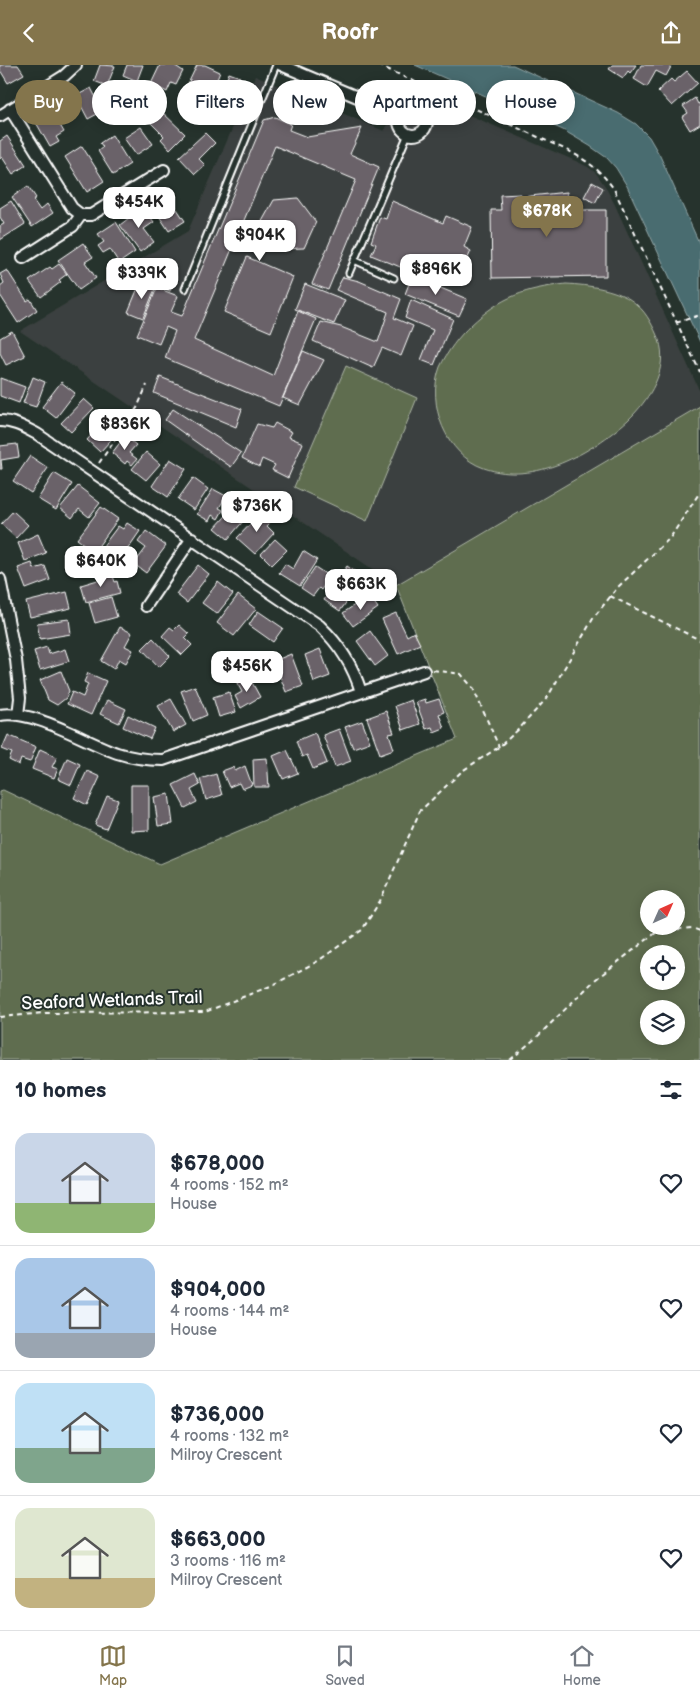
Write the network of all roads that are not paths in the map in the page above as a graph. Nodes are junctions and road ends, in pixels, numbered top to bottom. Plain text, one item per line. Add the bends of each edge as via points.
1 (76, 65) edge
2 (276, 65) edge
3 (281, 65) edge
4 (355, 96) edge
5 (10, 109) junction
6 (0, 116) edge
7 (400, 125) edge
8 (427, 125) edge
9 (408, 134) junction
10 (164, 170) dead end
11 (81, 215) junction
12 (22, 258) dead end
13 (354, 260) junction
14 (349, 273) dead end
15 (394, 278) dead end
16 (185, 289) dead end
17 (0, 421) edge
18 (192, 538) junction
19 (0, 579) edge
20 (146, 606) dead end
21 (426, 670) road end
22 (360, 692) junction
23 (0, 715) edge
24 (18, 715) junction

1 - 5 street
2 - 16 lane
3 - 4 street
5 - 6 street
5 - 11 street via 72,208
7 - 9 street
8 - 9 street via 422,132
9 - 13 lane
10 - 11 street via 91,215
11 - 12 street via 73,227
13 - 14 lane
13 - 15 lane
17 - 18 street via 30,430
18 - 20 street
18 - 22 street via 320,626 336,641 349,662
19 - 24 street via 16,659 20,698
21 - 22 street
22 - 24 street via 163,760 118,753
23 - 24 street

